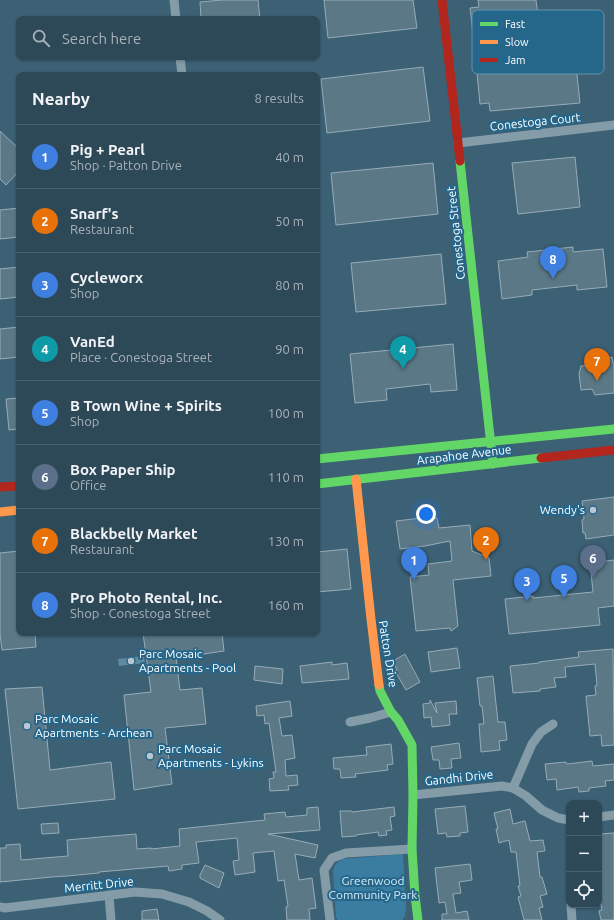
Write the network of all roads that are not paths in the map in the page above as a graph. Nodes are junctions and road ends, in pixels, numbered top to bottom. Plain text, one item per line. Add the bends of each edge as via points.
1 (174, 0) edge
2 (442, 0) edge
3 (176, 16) edge
4 (180, 60) edge
5 (182, 72) edge
6 (614, 125) edge
7 (458, 143) junction
8 (614, 429) edge
9 (491, 442) junction
10 (614, 450) edge
11 (320, 459) edge
12 (493, 464) junction
13 (356, 480) junction
14 (320, 484) edge
15 (16, 486) edge
16 (0, 487) edge
17 (16, 510) edge
18 (0, 512) edge
19 (391, 712) junction
20 (350, 722) dead end
21 (553, 724) dead end
22 (513, 788) junction
23 (413, 795) junction
24 (614, 815) edge
25 (602, 817) edge
26 (566, 819) edge
27 (412, 849) junction
28 (109, 895) junction
29 (0, 907) edge
30 (571, 908) edge
31 (111, 920) edge
32 (220, 920) edge
33 (330, 920) edge
34 (418, 920) edge
35 (572, 920) edge

1 - 3 street
2 - 7 street, Conestoga Street
4 - 5 street
6 - 7 street, Conestoga Court
7 - 9 street, Conestoga Street
8 - 9 street, Arapahoe Avenue
9 - 11 street, Arapahoe Avenue
9 - 12 street, Conestoga Street
10 - 12 street, Arapahoe Avenue
12 - 13 street, Arapahoe Avenue
13 - 14 street, Arapahoe Avenue
13 - 19 street, Patton Drive via 377,673 380,691
15 - 16 street
17 - 18 street
19 - 20 street
19 - 23 street, Patton Drive via 412,745
21 - 22 street via 541,732 532,744
22 - 23 street, Gandhi Drive via 495,786
22 - 26 street, Gandhi Drive via 542,810
23 - 27 street, Patton Drive
24 - 25 street
27 - 33 street via 346,853 332,858 324,870
27 - 34 street, Patton Drive
28 - 29 street, Merritt Drive
28 - 31 street
28 - 32 street, Merritt Drive via 135,892 162,894 188,902
30 - 35 street

